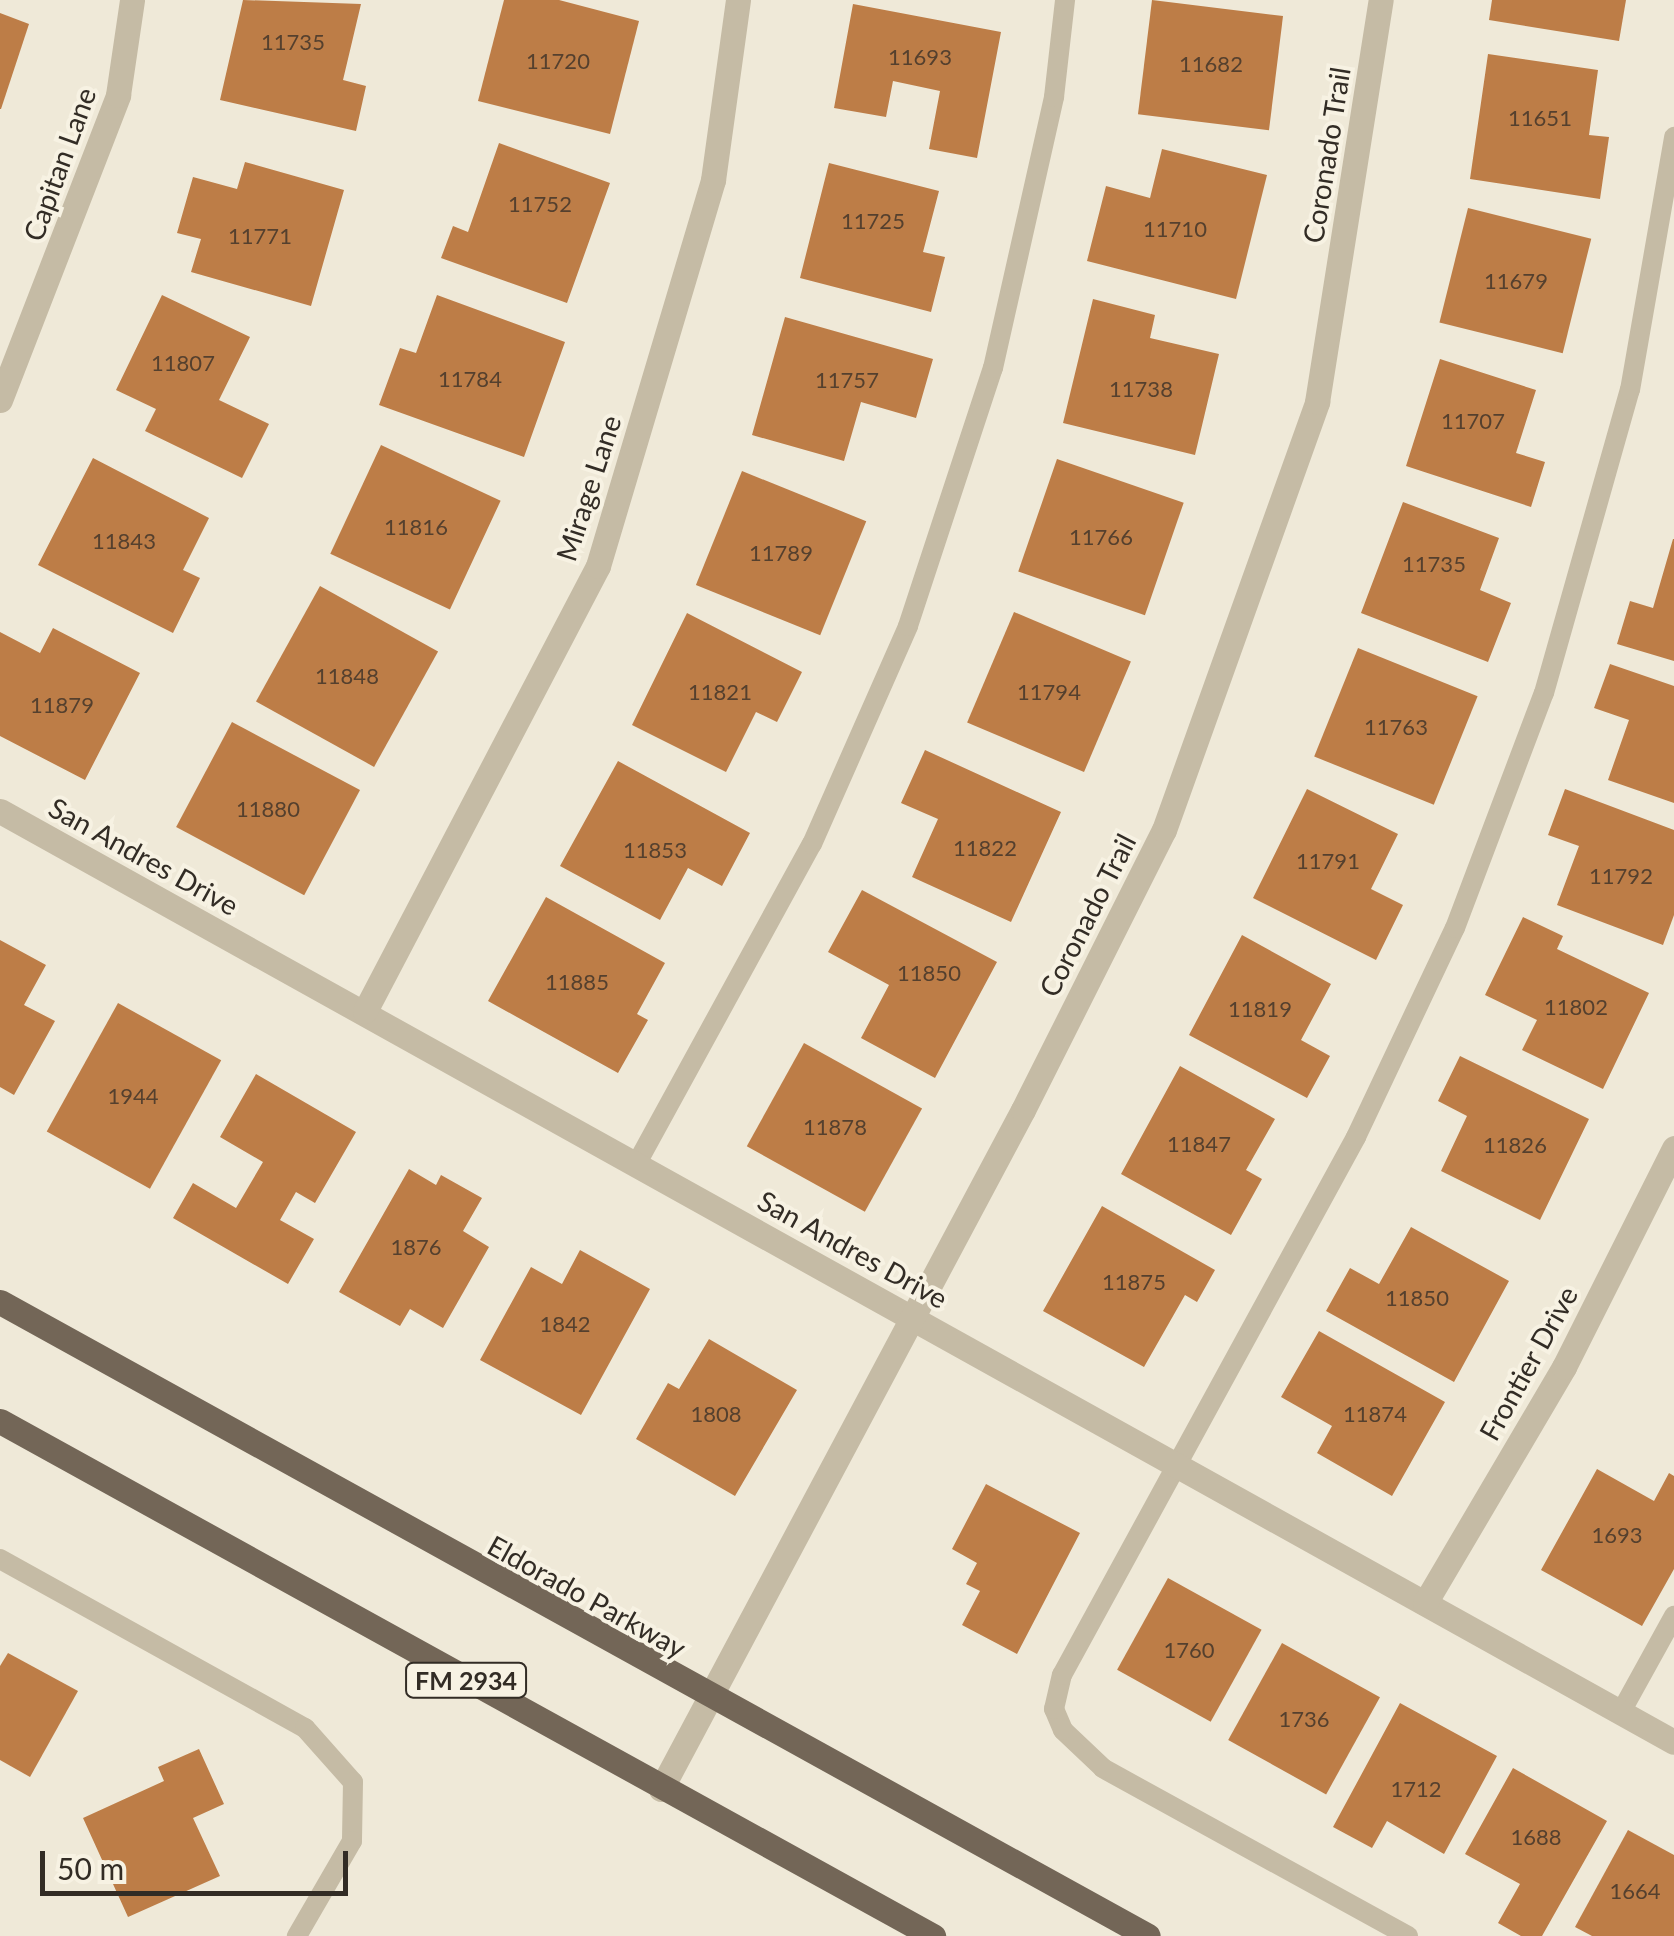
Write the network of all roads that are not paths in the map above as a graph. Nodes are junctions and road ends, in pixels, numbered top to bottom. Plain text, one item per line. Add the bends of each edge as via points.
1 (132, 0) edge
2 (738, 0) edge
3 (1065, 0) edge
4 (1381, 0) edge
5 (1674, 137) edge
6 (0, 400) edge
7 (0, 811) edge
8 (365, 1011) junction
9 (1674, 1148) edge
10 (637, 1163) junction
11 (0, 1302) edge
12 (914, 1317) junction
13 (0, 1421) edge
14 (1180, 1466) junction
15 (0, 1559) edge
16 (1425, 1603) junction
17 (1674, 1616) edge
18 (710, 1699) junction
19 (1621, 1712) junction
20 (1674, 1742) edge
21 (661, 1789) junction
22 (297, 1936) edge
23 (933, 1936) edge
24 (1148, 1936) edge
25 (1408, 1936) edge

1 - 6 street, Capitan Lane via 118,96
2 - 8 street, Mirage Lane via 713,180 598,566
3 - 10 lane via 1054,98 993,368 908,626 812,844
4 - 12 street, Coronado Trail via 1317,402 1164,830
5 - 14 lane via 1630,390 1544,693 1447,946 1356,1136
7 - 8 street, San Andres Drive
8 - 10 street, San Andres Drive
9 - 16 street, Frontier Drive via 1564,1367
10 - 12 street, San Andres Drive
11 - 18 main road, Eldorado Parkway
12 - 14 street, San Andres Drive
12 - 18 street, Coronado Trail
13 - 21 main road, FM 2934
14 - 16 street, San Andres Drive
14 - 25 lane via 1062,1675 1054,1709 1063,1730 1103,1768
15 - 22 lane via 305,1728 353,1782 352,1841
16 - 19 street, San Andres Drive
17 - 19 lane
18 - 21 street, Coronado Trail
18 - 24 main road, Eldorado Parkway
19 - 20 street, San Andres Drive
21 - 23 main road, FM 2934

